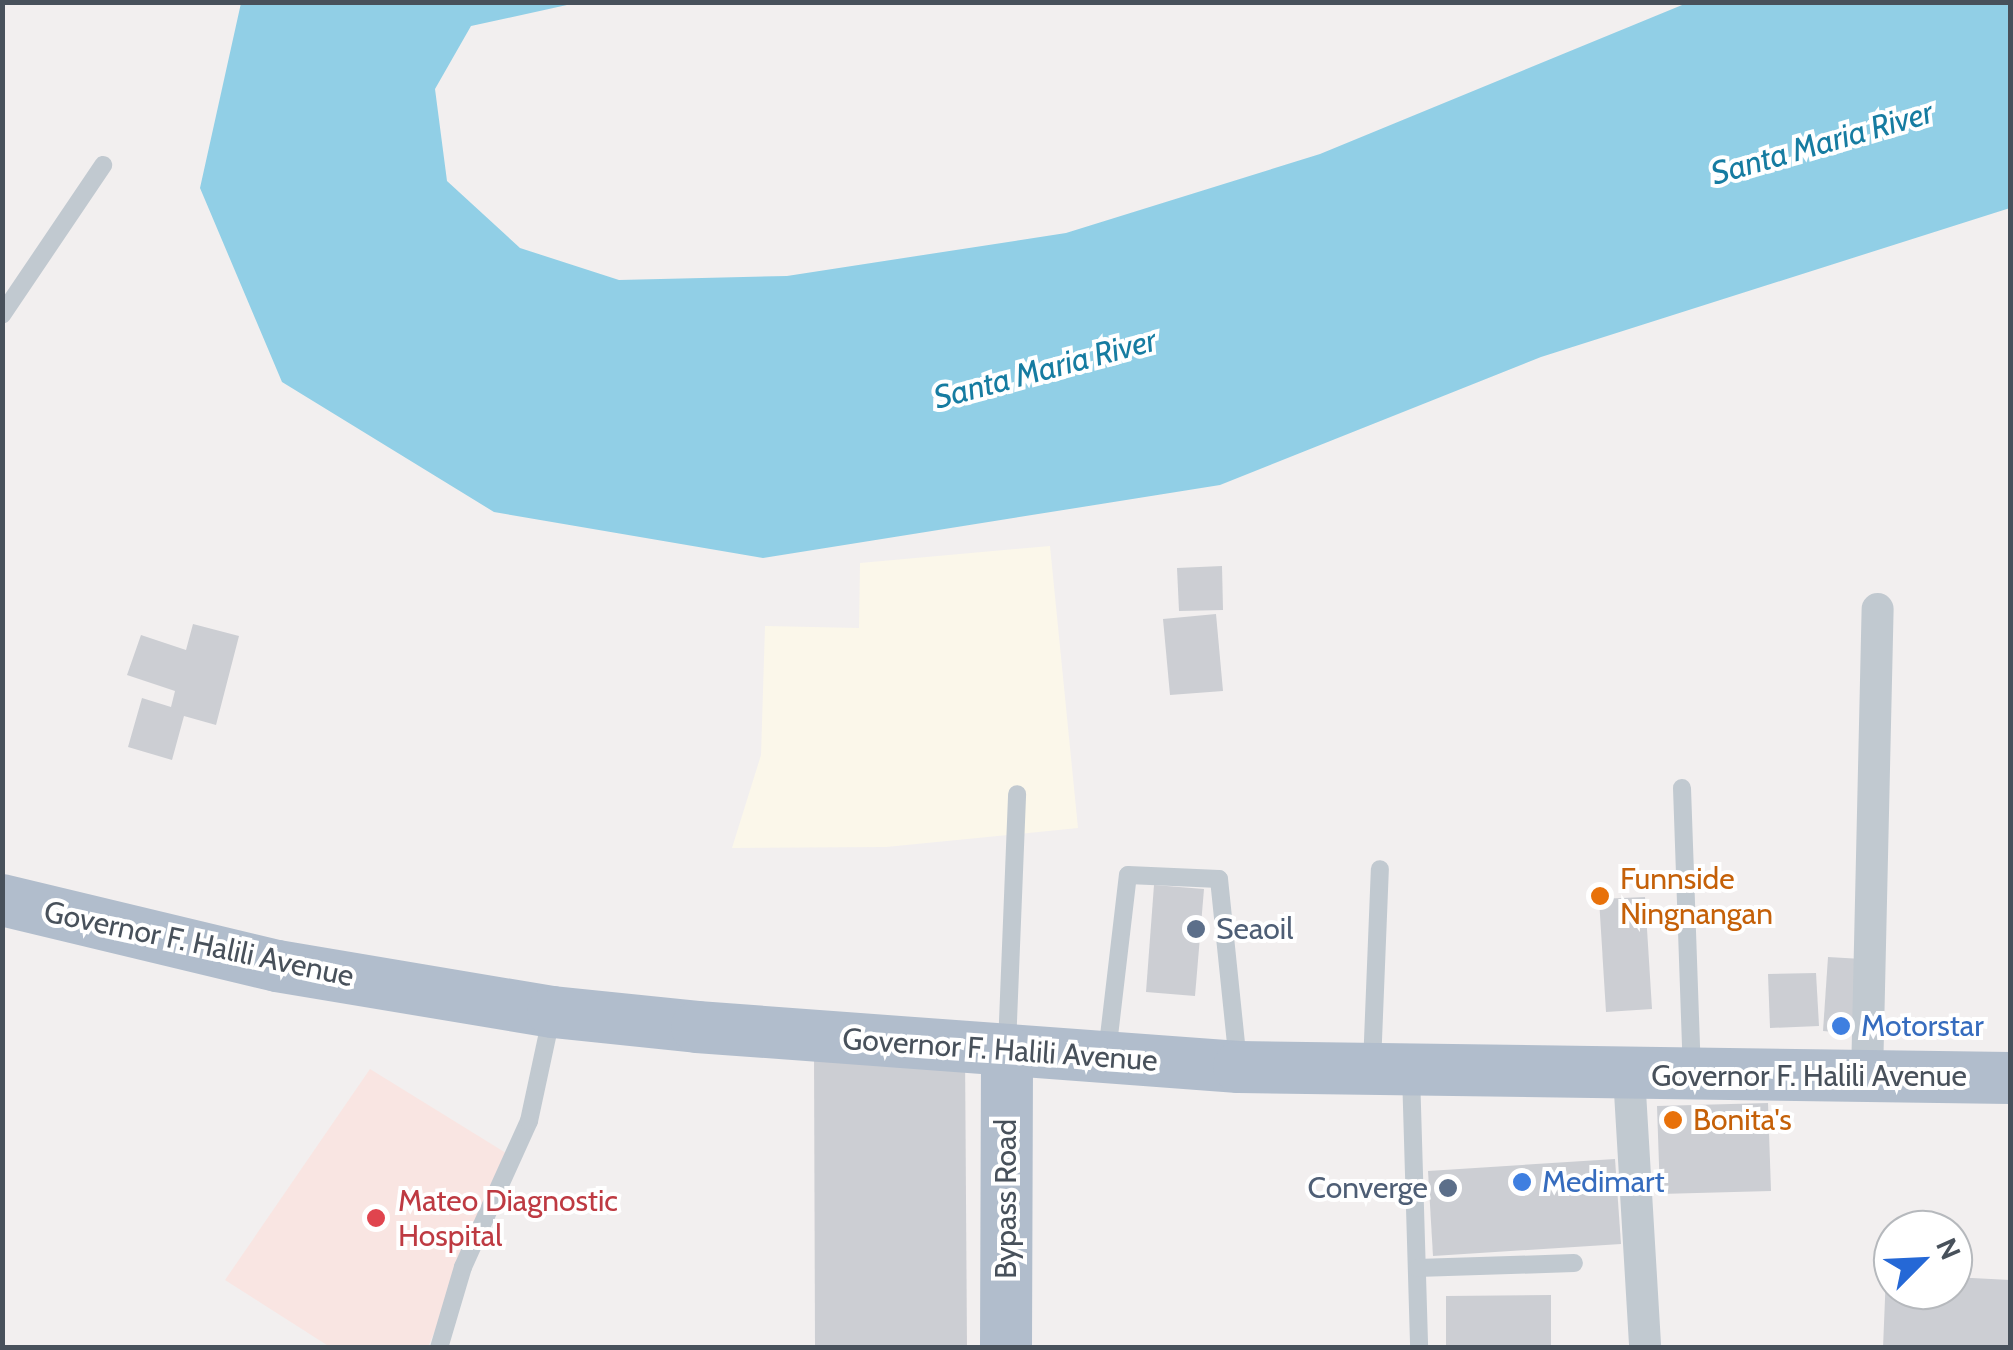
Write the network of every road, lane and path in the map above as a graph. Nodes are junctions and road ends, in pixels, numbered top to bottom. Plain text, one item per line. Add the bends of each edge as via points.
1 (103, 165) dead end
2 (2, 316) edge
3 (1878, 609) dead end
4 (1682, 788) dead end
5 (1017, 794) dead end
6 (1380, 869) dead end
7 (2, 900) edge
8 (552, 1012) junction
9 (1006, 1051) junction
10 (1106, 1060) junction
11 (1239, 1067) junction
12 (1391, 1067) junction
13 (1692, 1072) junction
14 (1630, 1075) junction
15 (1867, 1077) junction
16 (2010, 1078) edge
17 (1574, 1263) dead end
18 (1417, 1268) junction
19 (439, 1348) edge
20 (1006, 1348) edge
21 (1419, 1348) edge
22 (1645, 1348) edge

1 - 2 lane
3 - 15 street
4 - 13 lane
5 - 9 lane
6 - 12 lane
7 - 8 main road, Governor F. Halili Avenue via 258,962
8 - 9 main road, Governor F. Halili Avenue
8 - 19 lane via 530,1121 464,1267
9 - 10 main road, Governor F. Halili Avenue
9 - 20 main road, Bypass Road
10 - 11 main road, Governor F. Halili Avenue
10 - 11 lane via 1128,875 1220,880
11 - 12 main road, Governor F. Halili Avenue
12 - 14 main road, Governor F. Halili Avenue
12 - 18 lane
13 - 14 main road, Governor F. Halili Avenue
13 - 15 main road, Governor F. Halili Avenue
14 - 22 street
15 - 16 main road, Governor F. Halili Avenue
17 - 18 lane
18 - 21 lane

